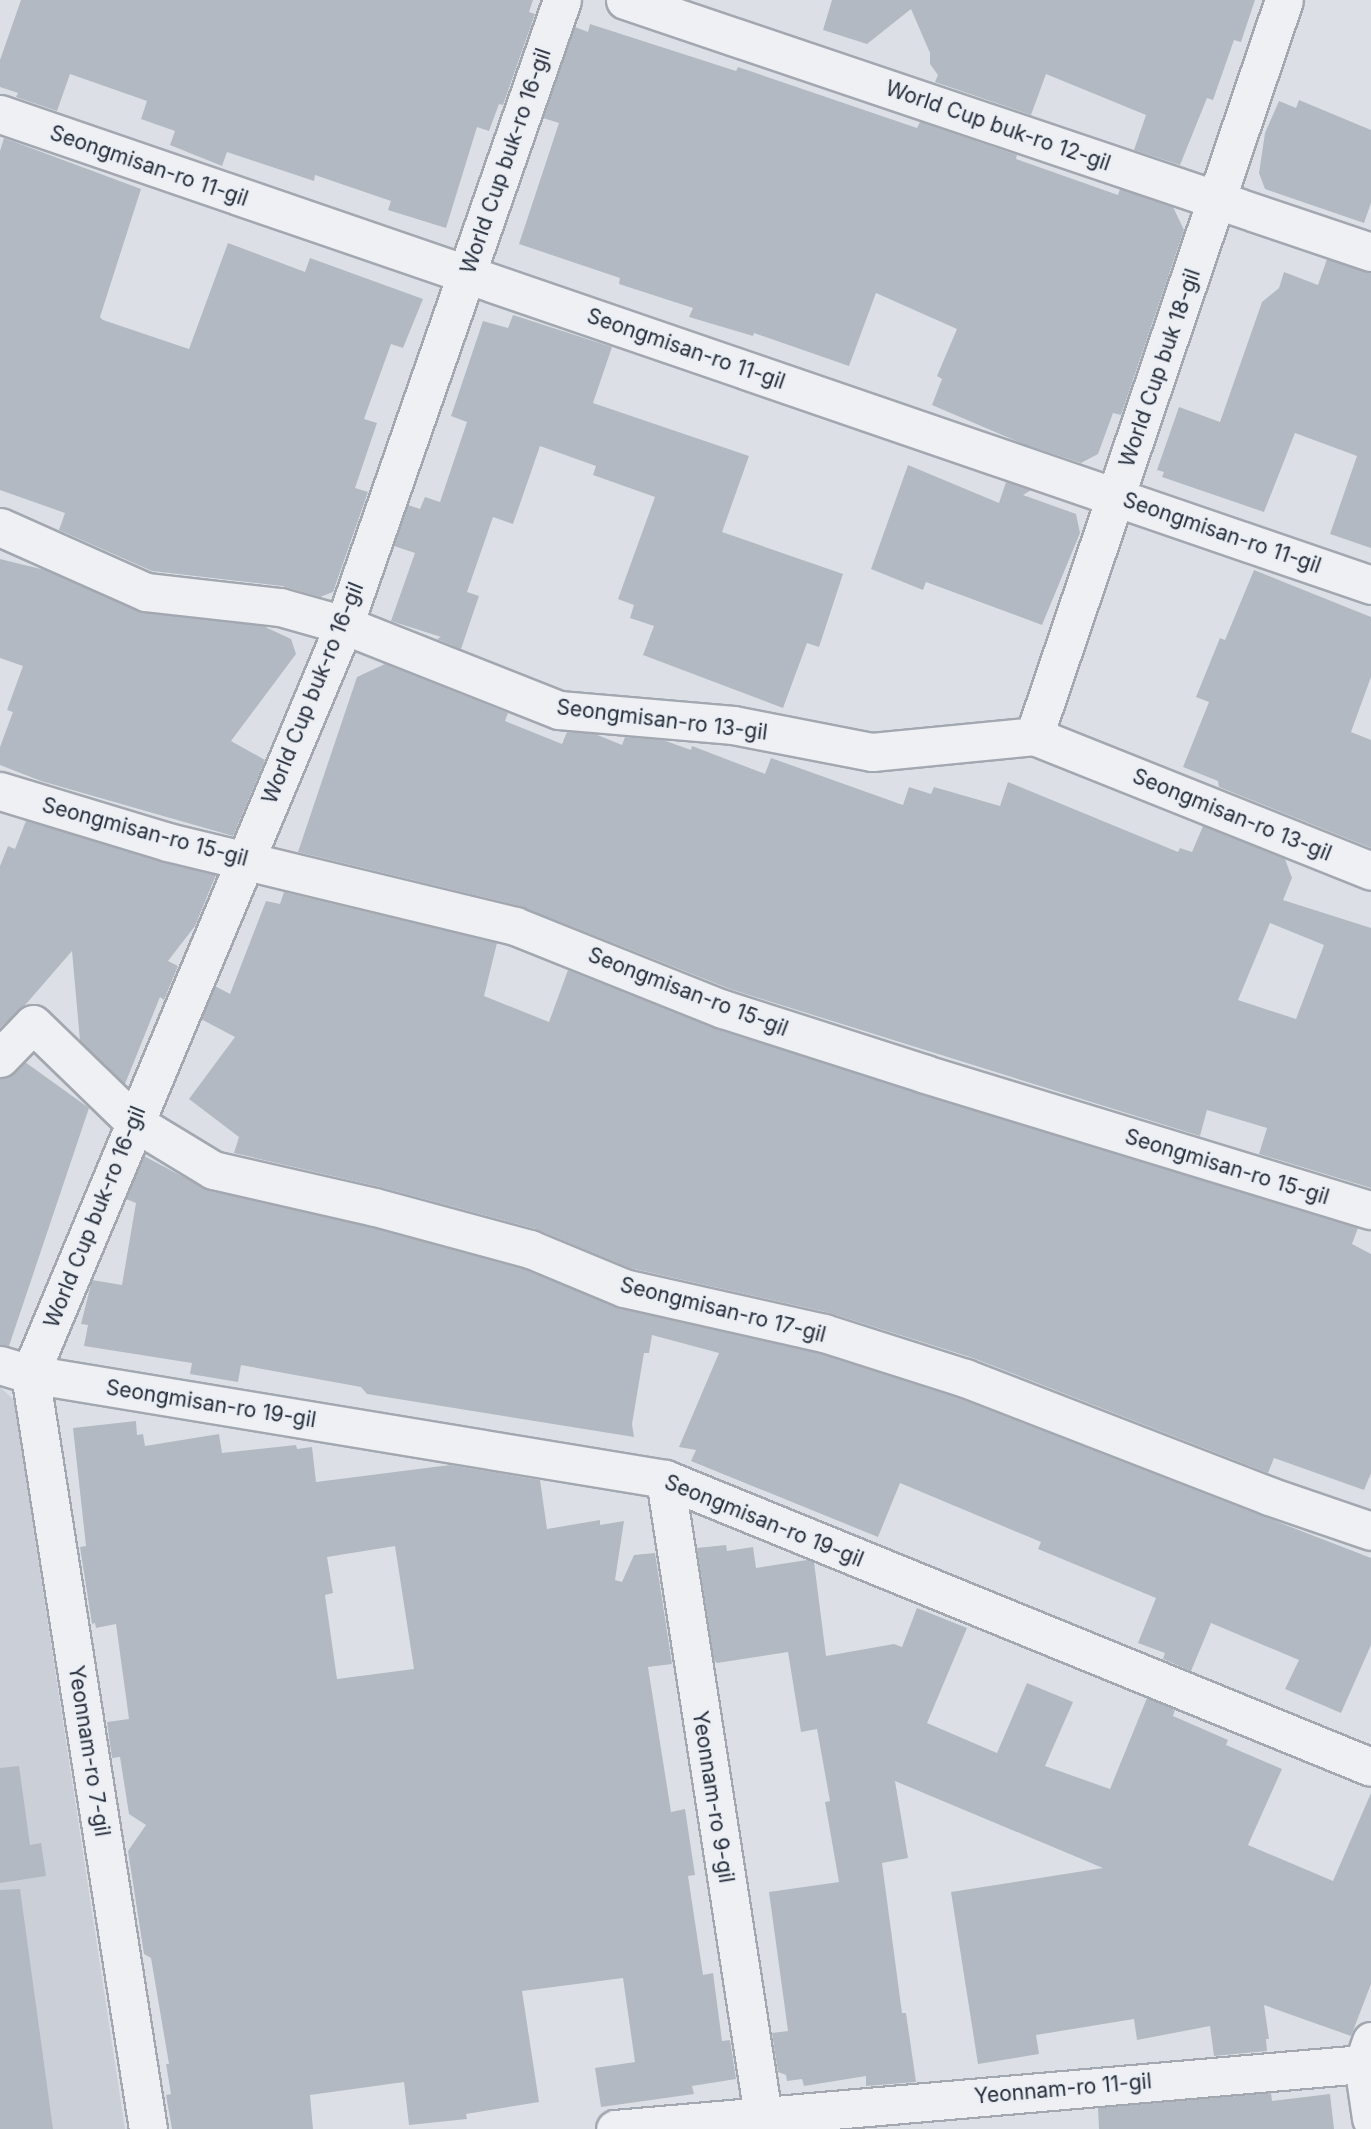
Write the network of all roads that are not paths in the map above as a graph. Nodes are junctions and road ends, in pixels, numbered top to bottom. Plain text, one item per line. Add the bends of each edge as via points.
1 (562, 0) edge
2 (625, 0) edge
3 (1284, 0) edge
4 (0, 114) edge
5 (1216, 201) junction
6 (1371, 252) edge
7 (467, 275) junction
8 (1117, 496) junction
9 (0, 527) edge
10 (1371, 585) edge
11 (344, 625) junction
12 (1034, 736) junction
13 (0, 791) edge
14 (244, 859) junction
15 (1371, 871) edge
16 (0, 1058) edge
17 (134, 1122) junction
18 (1371, 1210) edge
19 (15, 1370) edge
20 (664, 1479) junction
21 (1371, 1531) edge
22 (1371, 1767) edge
23 (1367, 2053) edge
24 (1371, 2118) edge
25 (764, 2122) edge
26 (148, 2129) edge
27 (615, 2129) edge

1 - 7 street, World Cup buk-ro 16-gil
2 - 5 street, World Cup buk-ro 12-gil
3 - 5 street, World Cup buk 18-gil
4 - 7 street, Seongmisan-ro 11-gil
5 - 6 street, World Cup buk-ro 12-gil
5 - 8 street, World Cup buk 18-gil
7 - 8 street, Seongmisan-ro 11-gil
7 - 11 street, World Cup buk-ro 16-gil
8 - 10 street, Seongmisan-ro 11-gil
8 - 12 street, World Cup buk 18-gil
9 - 11 street, Seongmisan-ro 13-gil via 146,592 280,607
11 - 12 street, Seongmisan-ro 13-gil via 559,710 733,725 872,752
11 - 14 street, World Cup buk-ro 16-gil
12 - 15 street, Seongmisan-ro 13-gil
13 - 14 street, Seongmisan-ro 15-gil via 168,842
14 - 17 street, World Cup buk-ro 16-gil
14 - 18 street, Seongmisan-ro 15-gil via 515,926 723,1009
16 - 17 street, Seongmisan-ro 17-gil via 33,1024
17 - 19 street, World Cup buk-ro 16-gil
17 - 21 street, Seongmisan-ro 17-gil via 213,1170 530,1249 624,1288 824,1333 965,1378
19 - 20 street, Seongmisan-ro 19-gil
19 - 26 street, Yeonnam-ro 7-gil
20 - 22 street, Seongmisan-ro 19-gil
20 - 25 street, Yeonnam-ro 9-gil
23 - 24 street, Yeonnam-ro 11-gil
23 - 25 street, Yeonnam-ro 11-gil
25 - 27 street

